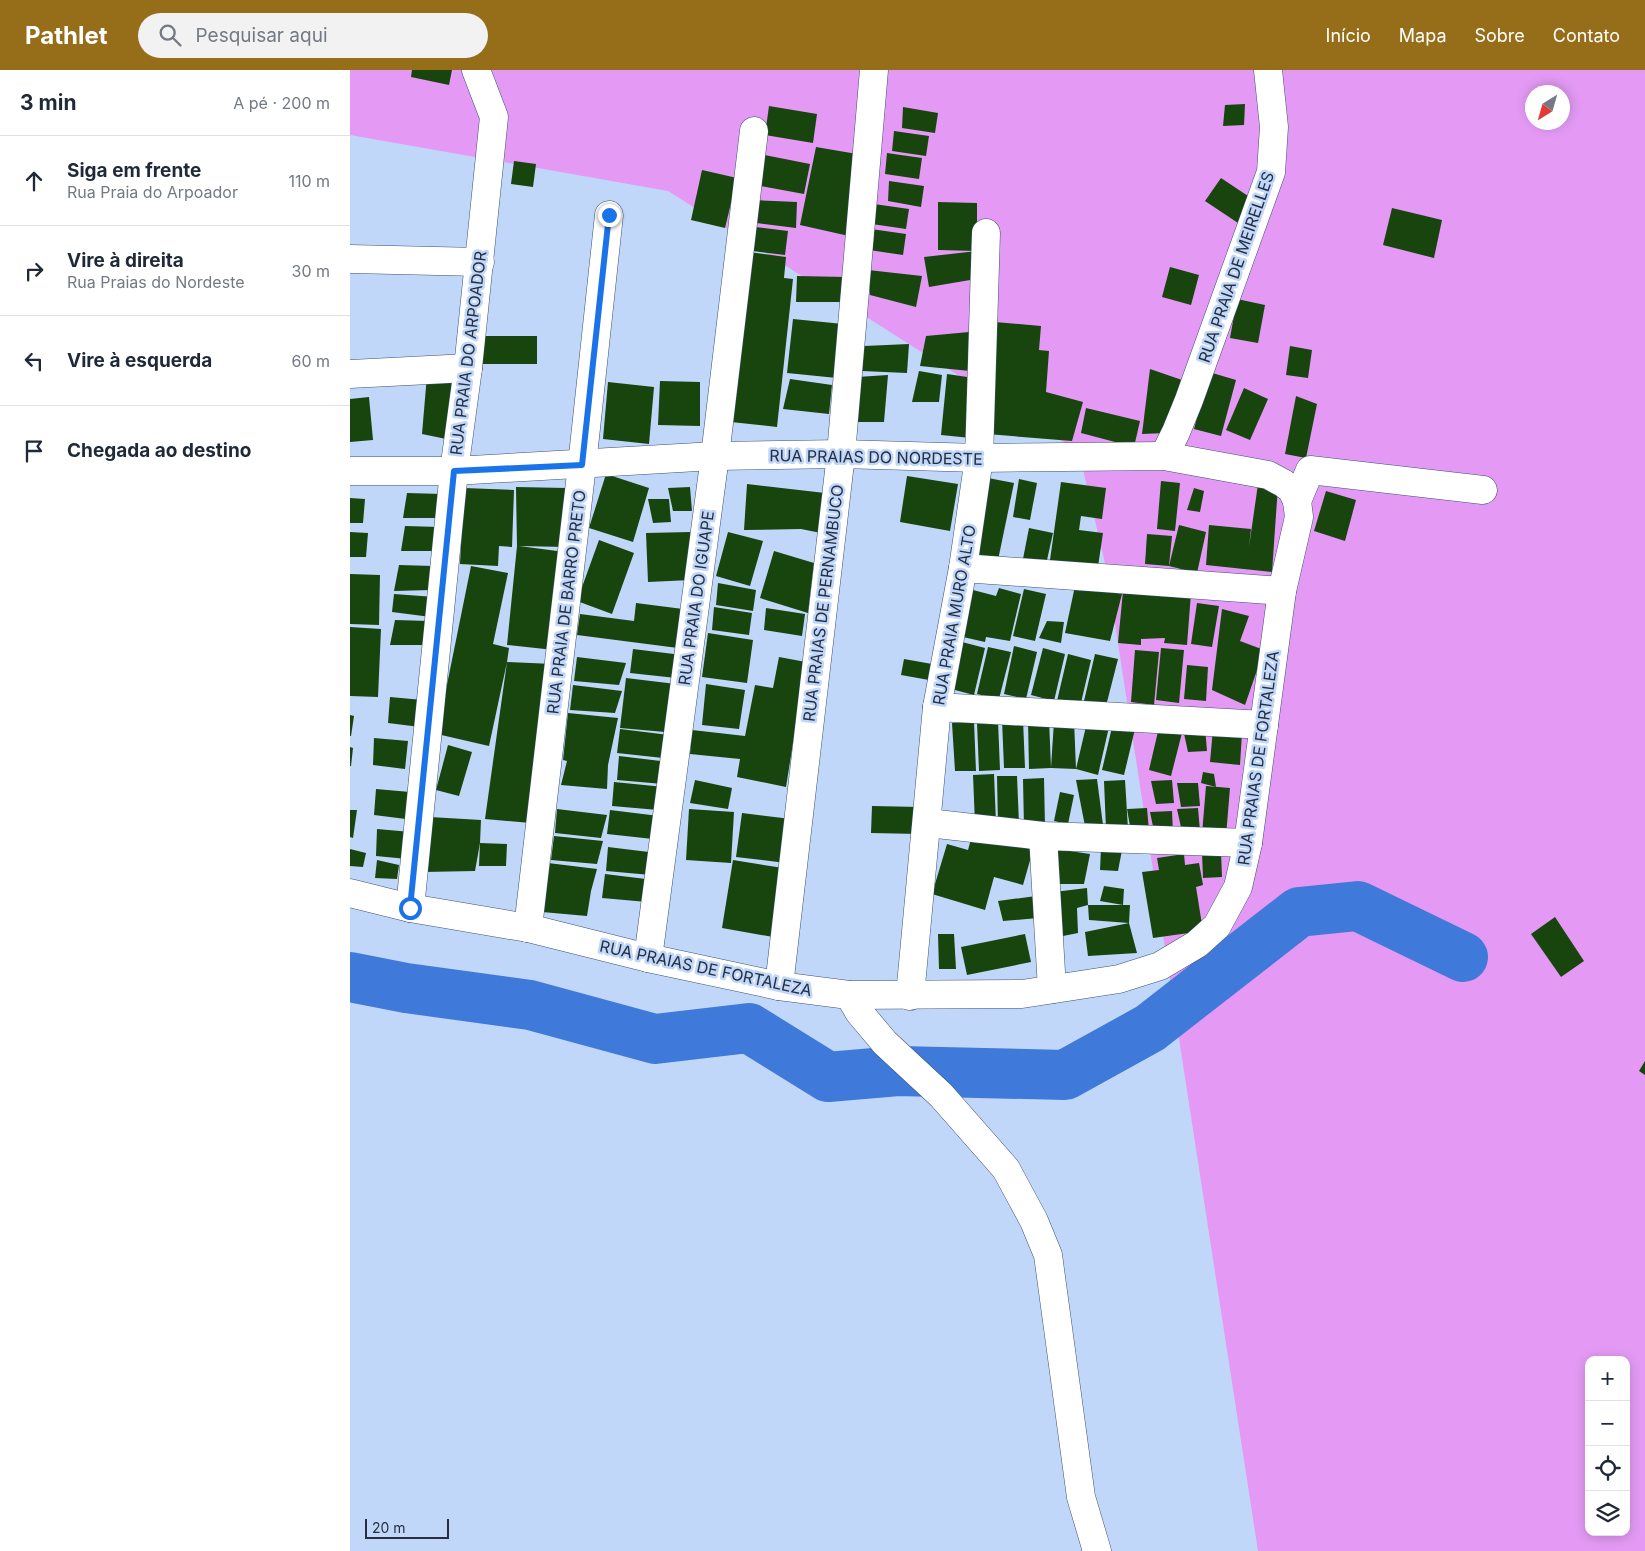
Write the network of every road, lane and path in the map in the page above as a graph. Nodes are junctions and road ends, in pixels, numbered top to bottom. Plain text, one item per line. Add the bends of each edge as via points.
1 (476, 70) edge
2 (874, 70) edge
3 (1268, 70) edge
4 (754, 131) dead end
5 (609, 215) dead end
6 (986, 233) dead end
7 (350, 259) edge
8 (480, 262) junction
9 (468, 368) junction
10 (350, 374) edge
11 (840, 454) junction
12 (715, 456) junction
13 (1164, 456) junction
14 (979, 458) junction
15 (582, 465) junction
16 (350, 471) edge
17 (454, 471) junction
18 (1483, 490) dead end
19 (1297, 501) junction
20 (963, 568) junction
21 (1282, 591) junction
22 (937, 707) junction
23 (1264, 725) junction
24 (928, 823) junction
25 (1043, 836) junction
26 (1248, 843) junction
27 (350, 893) edge
28 (410, 908) junction
29 (528, 928) junction
30 (648, 958) junction
31 (779, 986) junction
32 (1052, 989) junction
33 (848, 995) junction
34 (910, 996) junction
35 (1097, 1551) edge

1 - 8 street, RUA PRAIA DO ARPOADOR via 494,117
2 - 11 street, RUA PRAIAS DE PERNAMBUCO
3 - 13 street, RUA PRAIA DE MEIRELLES via 1274,127 1272,172 1189,400
4 - 12 street, RUA PRAIA DO IGUAPE
5 - 15 street, RUA PRAIA DE BARRO PRETO
6 - 14 street, RUA PRAIA MURO ALTO
7 - 8 street
8 - 9 street, RUA PRAIA DO ARPOADOR
9 - 10 street
9 - 17 street, RUA PRAIA DO ARPOADOR
11 - 12 street, RUA PRAIAS DO NORDESTE
11 - 14 street, RUA PRAIAS DO NORDESTE
11 - 31 street, RUA PRAIAS DE PERNAMBUCO
12 - 15 street, RUA PRAIAS DO NORDESTE
12 - 30 street, RUA PRAIA DO IGUAPE
13 - 14 street, RUA PRAIAS DO NORDESTE
13 - 19 street, RUA PRAIAS DO NORDESTE via 1268,476 1283,482
14 - 20 street, RUA PRAIA MURO ALTO
15 - 17 street, RUA PRAIAS DO NORDESTE
15 - 29 street, RUA PRAIA DE BARRO PRETO
16 - 17 street, RUA PRAIAS DO NORDESTE
17 - 28 street, RUA PRAIA DO ARPOADOR
18 - 19 street via 1310,470
19 - 21 street via 1299,518
20 - 21 street
20 - 22 street, RUA PRAIA MURO ALTO
21 - 23 street, RUA PRAIAS DE FORTALEZA
22 - 23 street
22 - 24 street, RUA PRAIA MURO ALTO
23 - 26 street, RUA PRAIAS DE FORTALEZA
24 - 25 street
24 - 34 street, RUA PRAIA MURO ALTO
25 - 26 street
25 - 32 street
26 - 32 street, RUA PRAIAS DE FORTALEZA via 1238,886 1226,911 1217,926 1197,944 1160,966 1120,979
27 - 28 street, RUA PRAIAS DE FORTALEZA
28 - 29 street, RUA PRAIAS DE FORTALEZA
29 - 30 street, RUA PRAIAS DE FORTALEZA
30 - 31 street, RUA PRAIAS DE FORTALEZA
31 - 33 street, RUA PRAIAS DE FORTALEZA
32 - 34 street, RUA PRAIAS DE FORTALEZA via 1022,994
33 - 34 street, RUA PRAIAS DE FORTALEZA
33 - 35 street via 885,1043 941,1095 1006,1169 1034,1221 1048,1255 1082,1497

